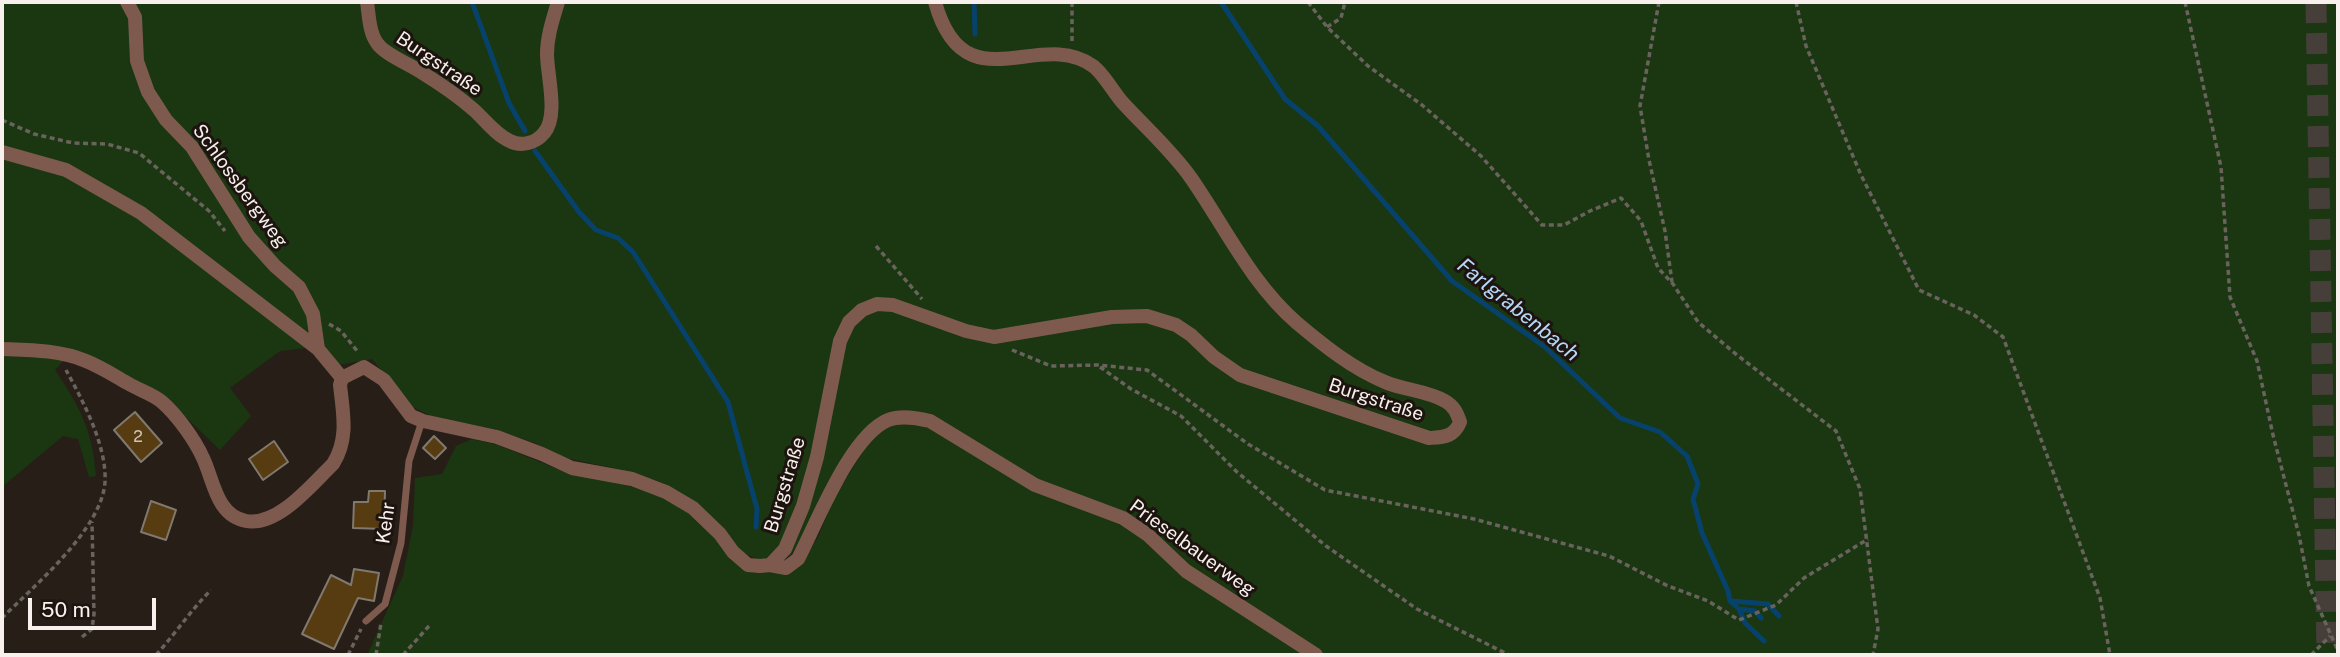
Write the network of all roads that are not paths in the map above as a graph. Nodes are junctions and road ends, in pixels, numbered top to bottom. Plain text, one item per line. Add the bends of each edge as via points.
1 (127, 2) edge
2 (367, 2) edge
3 (558, 2) edge
4 (935, 2) edge
5 (2, 152) edge
6 (2, 349) edge
7 (318, 349) junction
8 (342, 378) junction
9 (423, 421) junction
10 (770, 565) junction
11 (366, 621) road end
12 (1316, 655) edge

1 - 7 street, Schlossbergweg via 135,17 137,61 148,92 192,147 249,237 299,287 313,314
2 - 3 street, Burgstraße via 373,36 383,51 432,79 518,144 545,133 549,122 547,53
4 - 10 street, Burgstraße via 953,42 974,57 1053,55 1093,66 1189,175 1253,275 1294,321 1383,382 1445,401 1456,410 1460,422 1457,431 1447,437 1429,438 1278,388 1240,375 1191,335 1147,316 1112,317 994,337 877,304 849,322 839,341 803,506 785,549
5 - 7 street via 66,170 141,213
6 - 8 street via 56,353 86,361 161,401 193,440 228,512 254,522 289,506 338,456 344,433
7 - 8 street
8 - 9 street via 364,367 384,380 411,416
9 - 10 street via 497,437 572,468 632,479 666,492 693,508 748,565
9 - 11 lane, Kehr via 408,461 401,543 385,604
10 - 12 street, Prieselbauerweg via 786,568 798,559 844,467 871,430 890,419 913,417 930,421 1035,485 1123,518 1186,572

